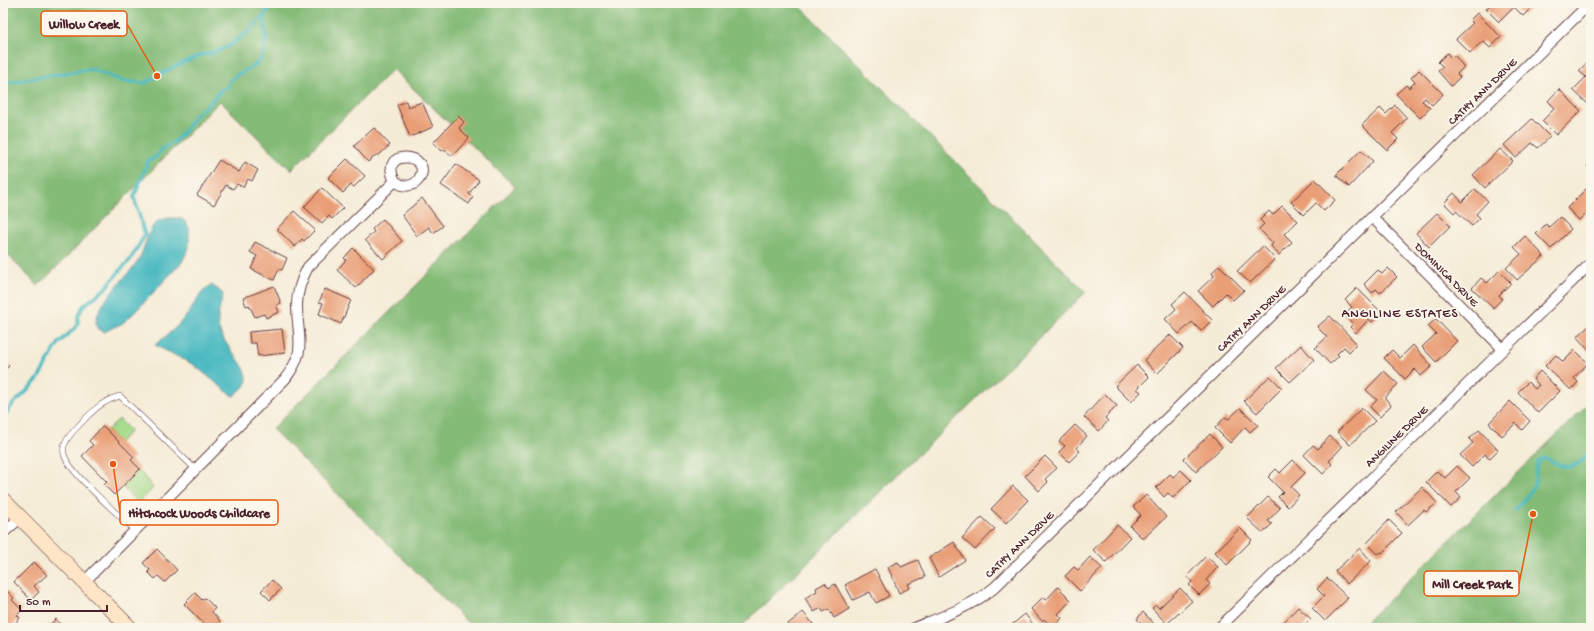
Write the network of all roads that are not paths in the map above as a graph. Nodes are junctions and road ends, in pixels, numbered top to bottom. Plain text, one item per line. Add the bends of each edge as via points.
1 (1590, 3) edge
2 (395, 181) dead end
3 (1372, 217) junction
4 (1591, 263) edge
5 (1504, 349) junction
6 (195, 469) junction
7 (3, 500) edge
8 (20, 518) junction
9 (135, 530) junction
10 (3, 533) edge
11 (84, 582) junction
12 (130, 628) edge
13 (914, 628) edge
14 (1219, 628) edge

1 - 3 street, CATHY ANN DRIVE
2 - 6 street via 308,267 301,280 298,295 301,341 294,368
3 - 5 street, DOMINICA DRIVE
3 - 13 street, CATHY ANN DRIVE via 994,588 961,609
4 - 5 street, ANGILINE DRIVE
5 - 14 street, ANGILINE DRIVE
6 - 9 street
6 - 9 lane via 120,396 107,400 72,433 64,446 68,463
7 - 8 street
8 - 10 street
8 - 11 street
9 - 11 street
11 - 12 street

